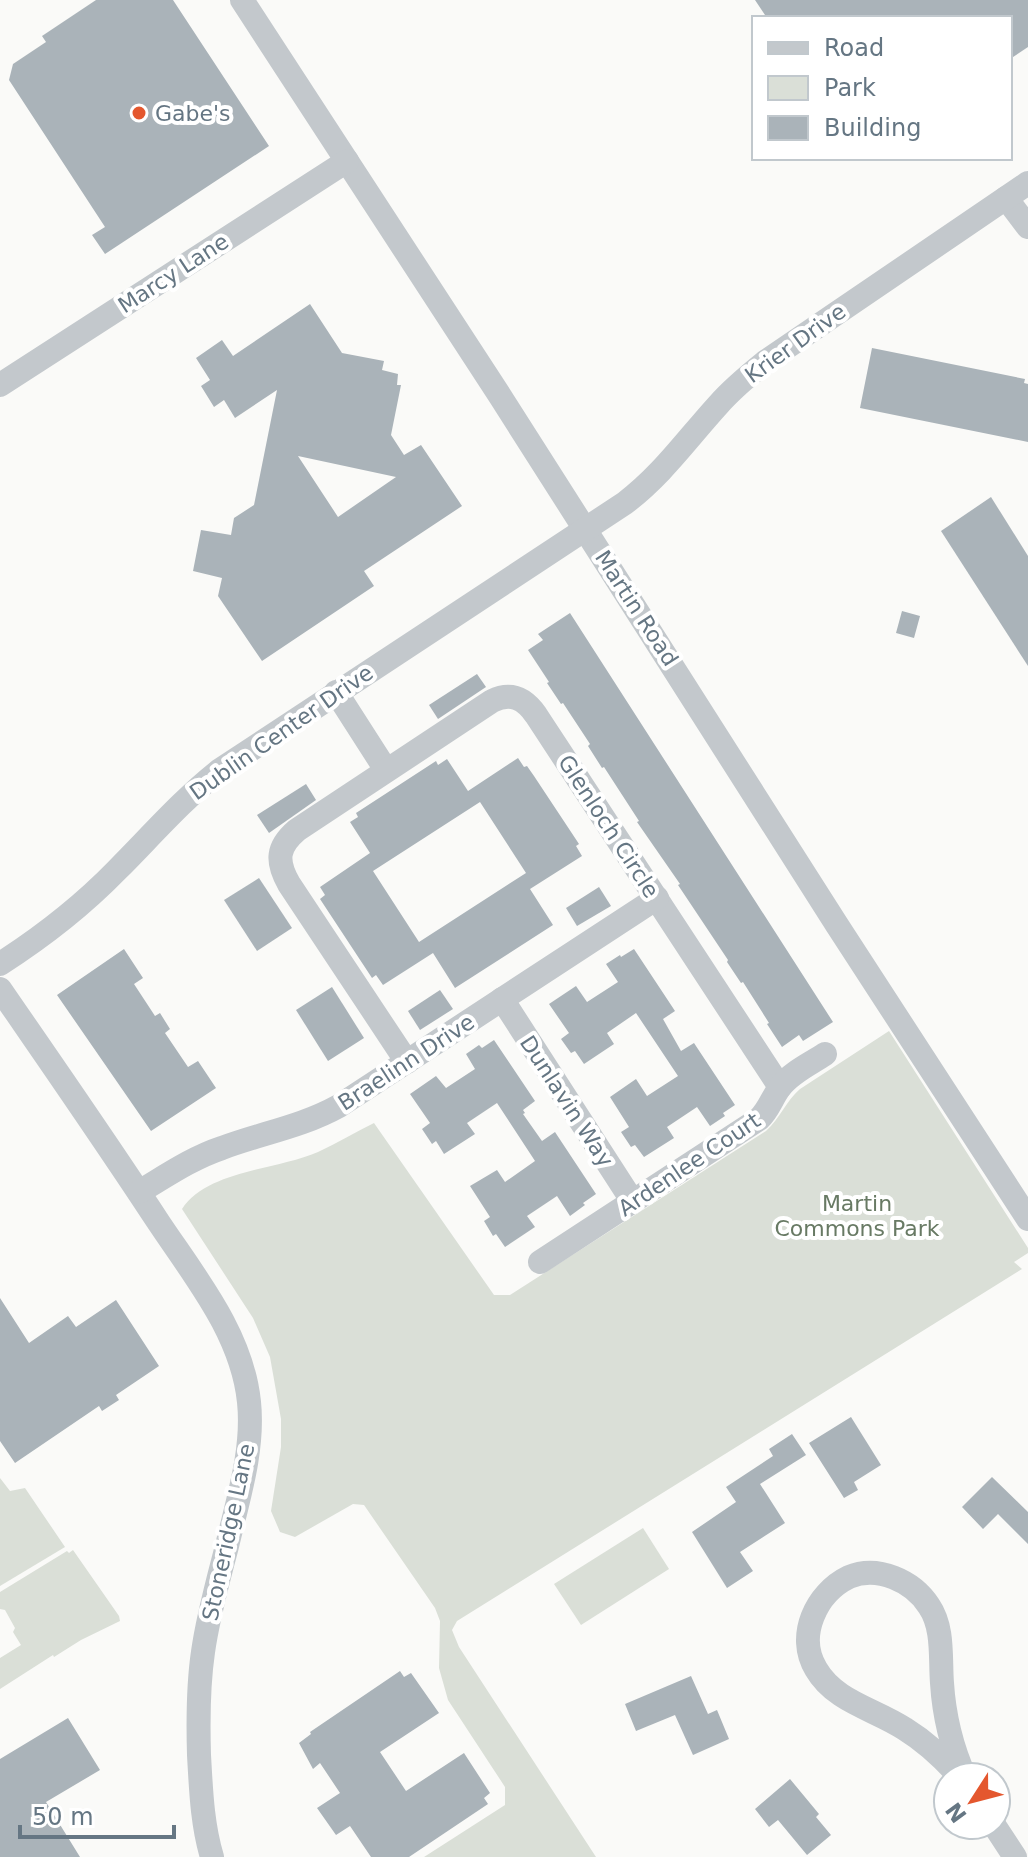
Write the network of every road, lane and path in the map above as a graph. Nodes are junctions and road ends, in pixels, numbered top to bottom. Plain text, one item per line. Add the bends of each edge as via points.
1 (242, 0) edge
2 (347, 161) junction
3 (1028, 183) edge
4 (1006, 198) junction
5 (1028, 227) edge
6 (0, 385) edge
7 (585, 528) junction
8 (336, 692) junction
9 (386, 770) junction
10 (657, 898) junction
11 (0, 964) edge
12 (0, 989) edge
13 (502, 999) junction
14 (825, 1054) dead end
15 (407, 1062) junction
16 (780, 1087) junction
17 (139, 1192) junction
18 (633, 1202) junction
19 (1028, 1219) edge
20 (540, 1262) dead end
21 (963, 1777) edge
22 (212, 1857) edge

1 - 2 street, Martin Road
2 - 6 street, Marcy Lane
2 - 7 street, Martin Road
3 - 4 street, Krier Drive
4 - 5 street
4 - 7 street, Krier Drive via 765,362 718,405 649,483
7 - 8 street, Dublin Center Drive
7 - 19 street, Martin Road
8 - 9 street
8 - 11 street, Dublin Center Drive via 209,779 90,896
9 - 10 street, Glenloch Circle via 492,701 517,697 536,715
9 - 15 street, Glenloch Circle via 289,837 280,859 289,884
10 - 13 street, Braelinn Drive
10 - 16 street, Glenloch Circle
12 - 17 street, Stoneridge Lane
13 - 15 street, Braelinn Drive
13 - 18 street, Dunlavin Way
14 - 16 street, Ardenlee Court
15 - 17 street, Braelinn Drive via 321,1116 220,1148
16 - 18 street, Ardenlee Court via 759,1119
17 - 22 street, Stoneridge Lane via 224,1324 249,1404 246,1461 200,1671 201,1796
18 - 20 street, Ardenlee Court
21 - 21 street via 903,1727 833,1689 813,1665 807,1649 812,1616 835,1586 865,1574 896,1578 928,1604 937,1624 942,1684

